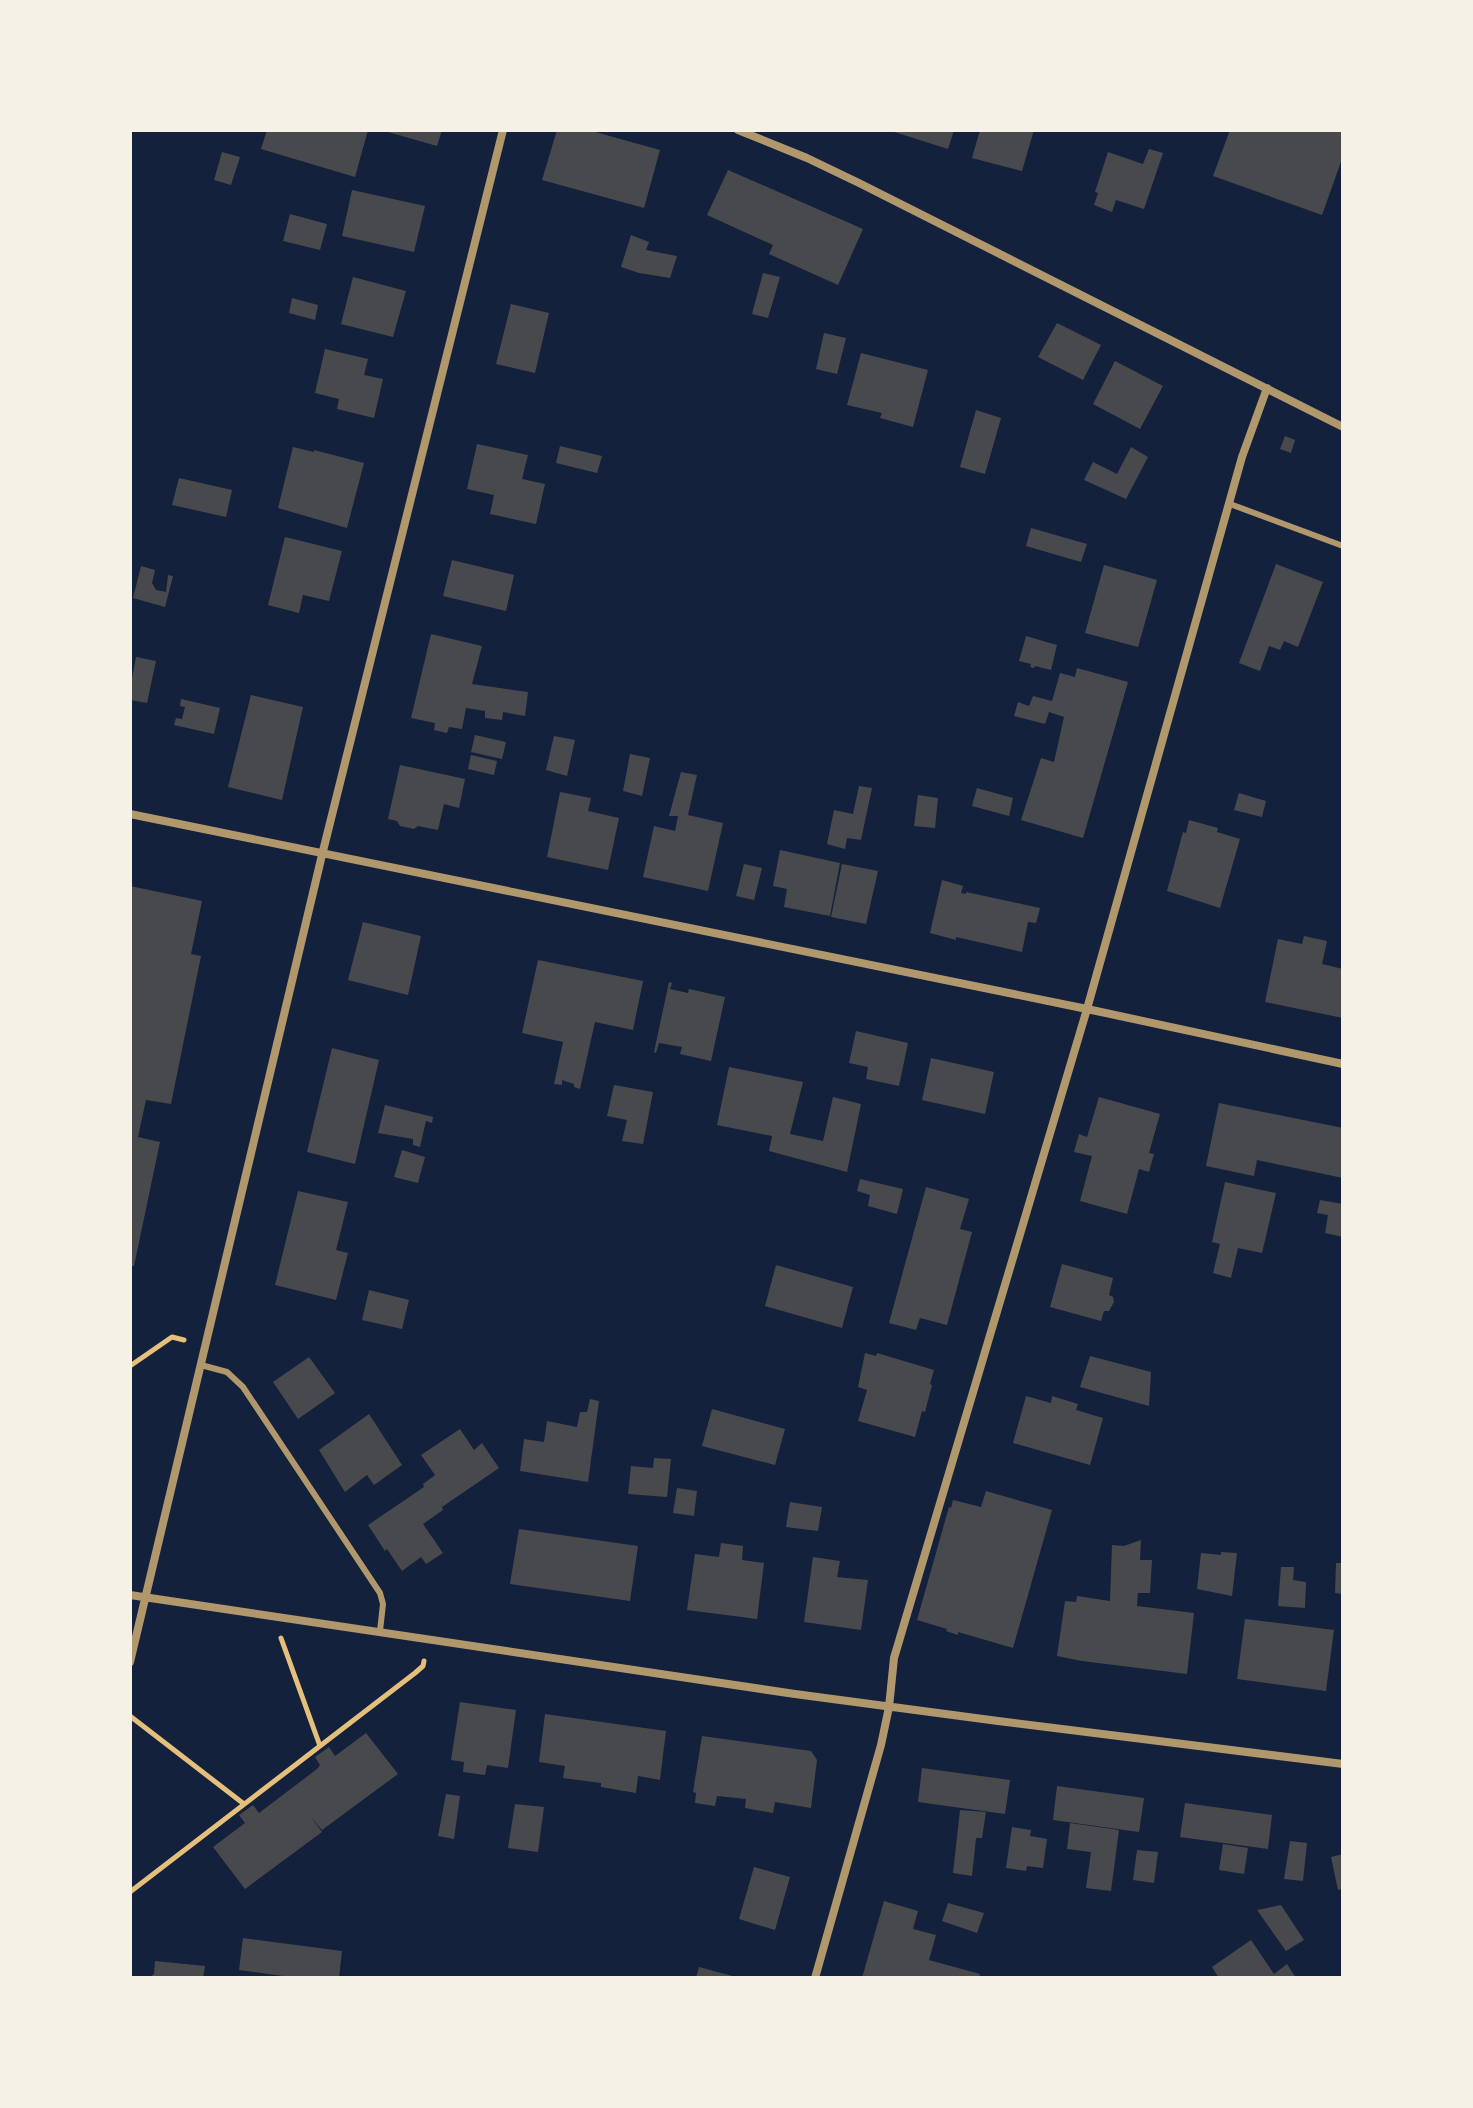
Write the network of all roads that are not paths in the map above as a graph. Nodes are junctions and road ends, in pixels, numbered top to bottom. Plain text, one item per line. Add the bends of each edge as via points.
1 (503, 130) edge
2 (738, 130) edge
3 (1267, 388) junction
4 (1343, 427) edge
5 (1230, 504) junction
6 (1343, 546) edge
7 (130, 814) edge
8 (322, 855) junction
9 (1087, 1009) junction
10 (1343, 1064) edge
11 (201, 1365) junction
12 (130, 1595) edge
13 (146, 1597) junction
14 (380, 1631) junction
15 (130, 1662) edge
16 (889, 1707) junction
17 (1343, 1764) edge
18 (815, 1978) edge

1 - 8 street
2 - 3 street via 859,183
3 - 4 street
3 - 5 street
5 - 6 lane
5 - 9 street
7 - 8 street
8 - 9 street
8 - 11 street
9 - 10 street
9 - 16 street via 894,1658
11 - 13 street
11 - 14 lane via 227,1372 243,1387 380,1593
12 - 13 street
13 - 14 street
13 - 15 street
14 - 16 street
16 - 17 street
16 - 18 street

